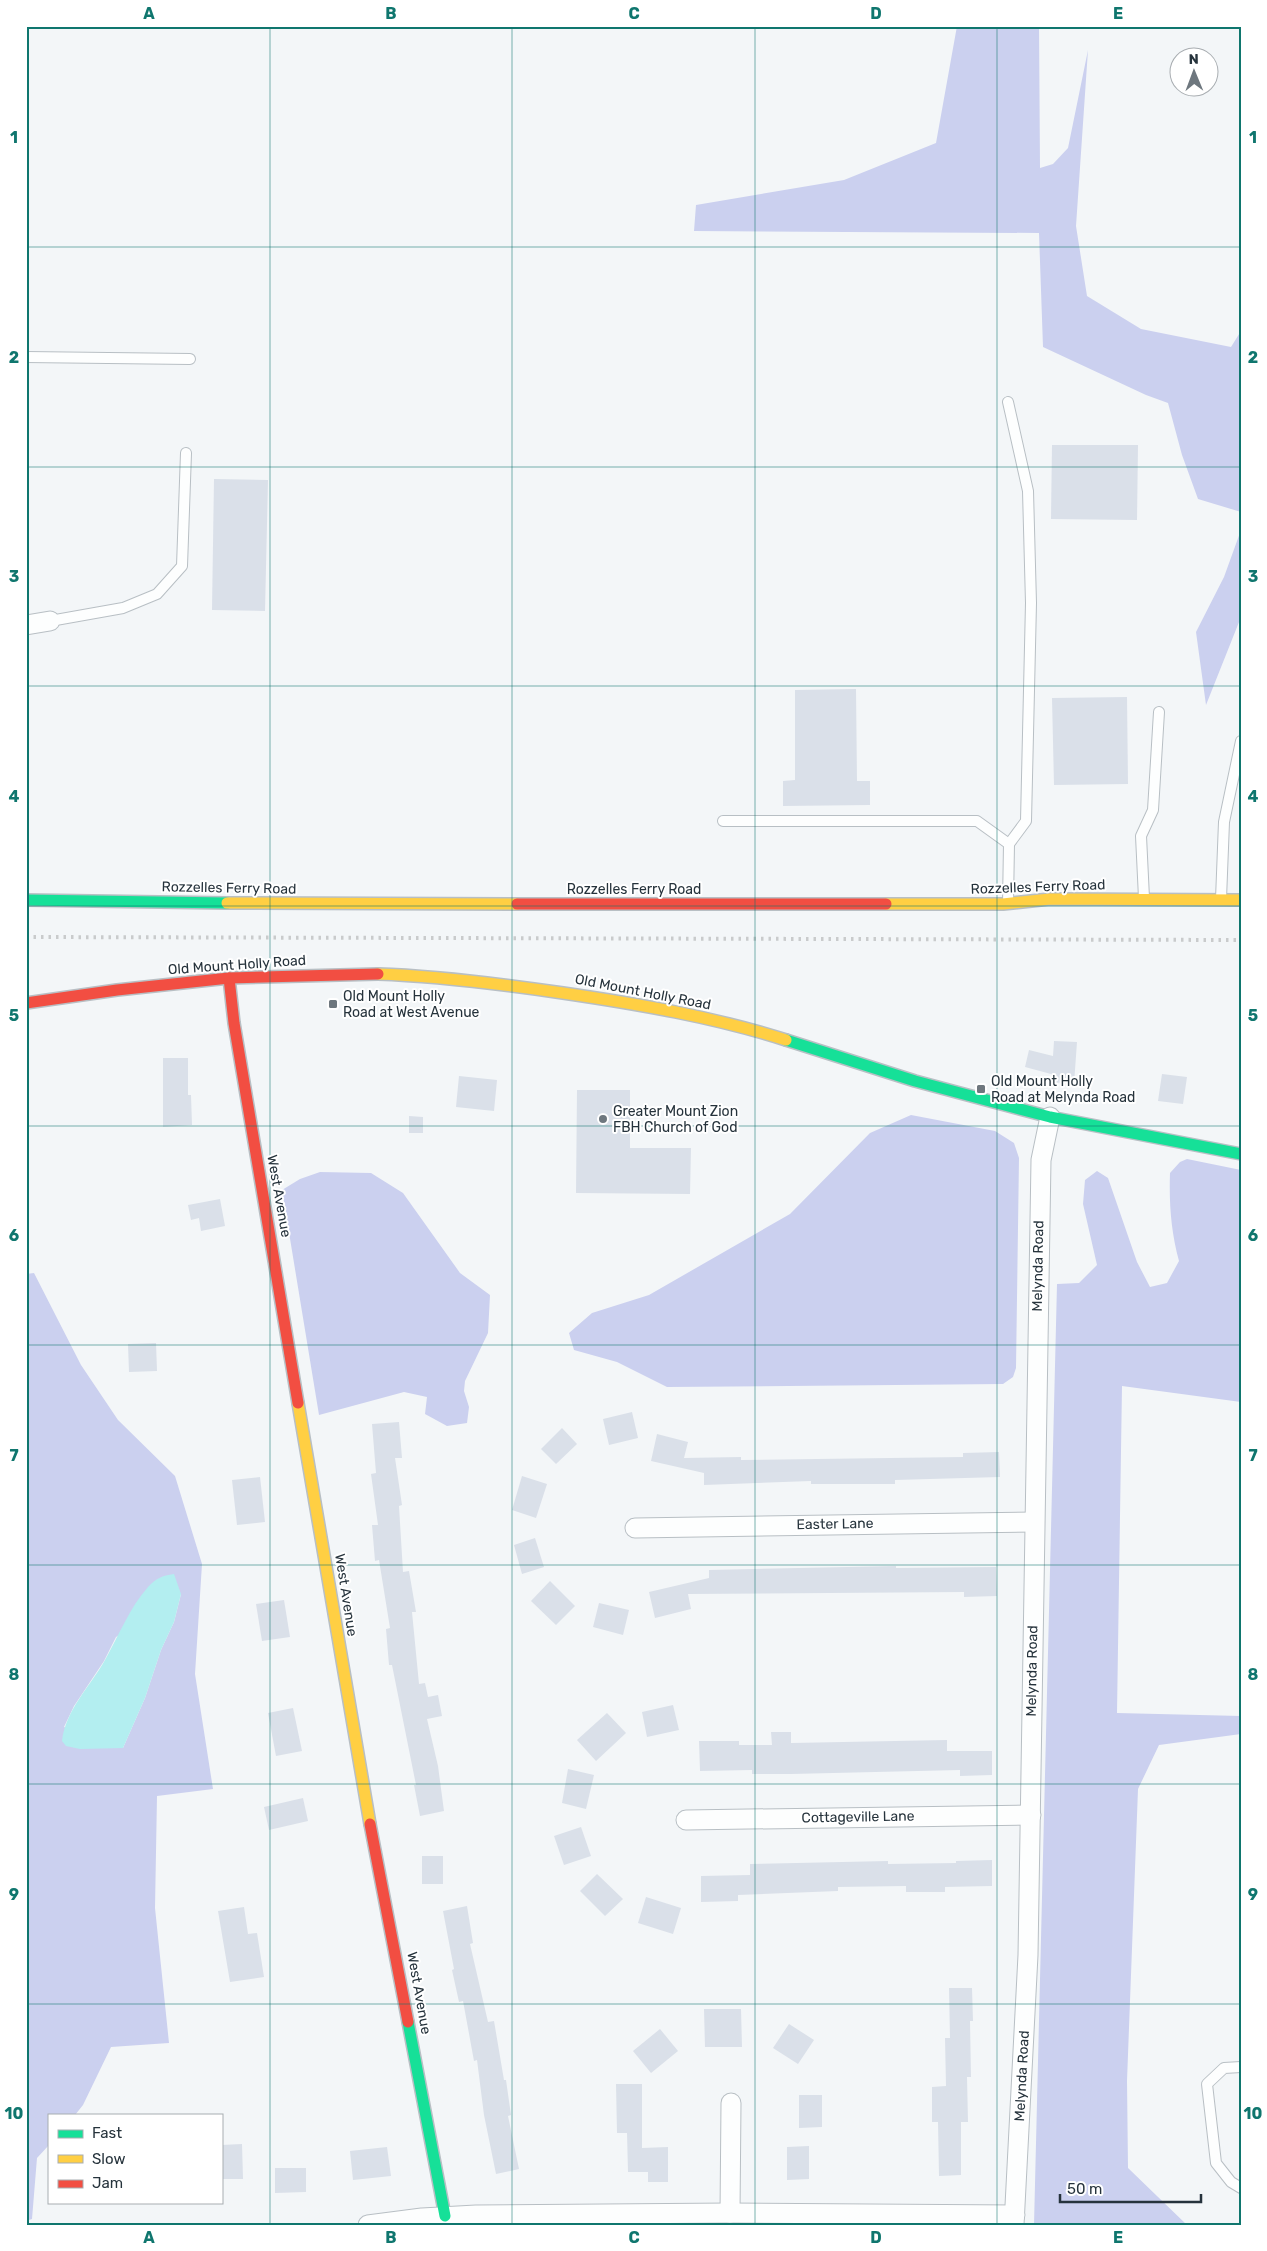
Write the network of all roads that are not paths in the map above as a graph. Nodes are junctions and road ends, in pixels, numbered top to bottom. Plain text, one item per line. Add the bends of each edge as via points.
1 (26, 357) edge
2 (190, 359) dead end
3 (1008, 402) dead end
4 (186, 453) dead end
5 (50, 620) joint
6 (26, 625) edge
7 (1159, 712) dead end
8 (1241, 740) edge
9 (724, 821) dead end
10 (1009, 844) junction
11 (26, 900) edge
12 (1144, 900) junction
13 (1221, 900) junction
14 (1241, 900) edge
15 (1008, 904) junction
16 (229, 978) junction
17 (26, 1003) edge
18 (1050, 1118) junction
19 (1241, 1154) edge
20 (1034, 1522) junction
21 (635, 1528) dead end
22 (1031, 1815) junction
23 (686, 1820) dead end
24 (1241, 2066) edge
25 (731, 2103) dead end
26 (1241, 2188) edge
27 (730, 2213) junction
28 (445, 2216) junction
29 (1015, 2220) edge
30 (368, 2225) edge

1 - 2 lane
3 - 10 lane via 1028,491 1031,603 1026,821
4 - 5 lane via 182,566 157,594 123,608
5 - 6 street
7 - 12 lane via 1153,810 1141,836
8 - 13 lane via 1224,822
9 - 10 lane via 977,821
10 - 15 lane
11 - 15 street, Rozzelles Ferry Road via 300,904
12 - 13 street, Rozzelles Ferry Road
12 - 15 street, Rozzelles Ferry Road via 1050,899
13 - 14 street, Rozzelles Ferry Road
16 - 17 street, Old Mount Holly Road
16 - 18 street, Old Mount Holly Road via 372,974 432,976 606,999 752,1029 915,1081
16 - 28 street, West Avenue via 335,1625
18 - 19 street, Old Mount Holly Road
18 - 20 street, Melynda Road via 1041,1160
20 - 21 street, Easter Lane
20 - 22 street, Melynda Road
22 - 23 street, Cottageville Lane
22 - 29 street, Melynda Road via 1028,1955
24 - 26 lane via 1224,2068 1207,2084 1216,2163 1231,2182
25 - 27 street
27 - 28 street
27 - 29 street
28 - 30 street

